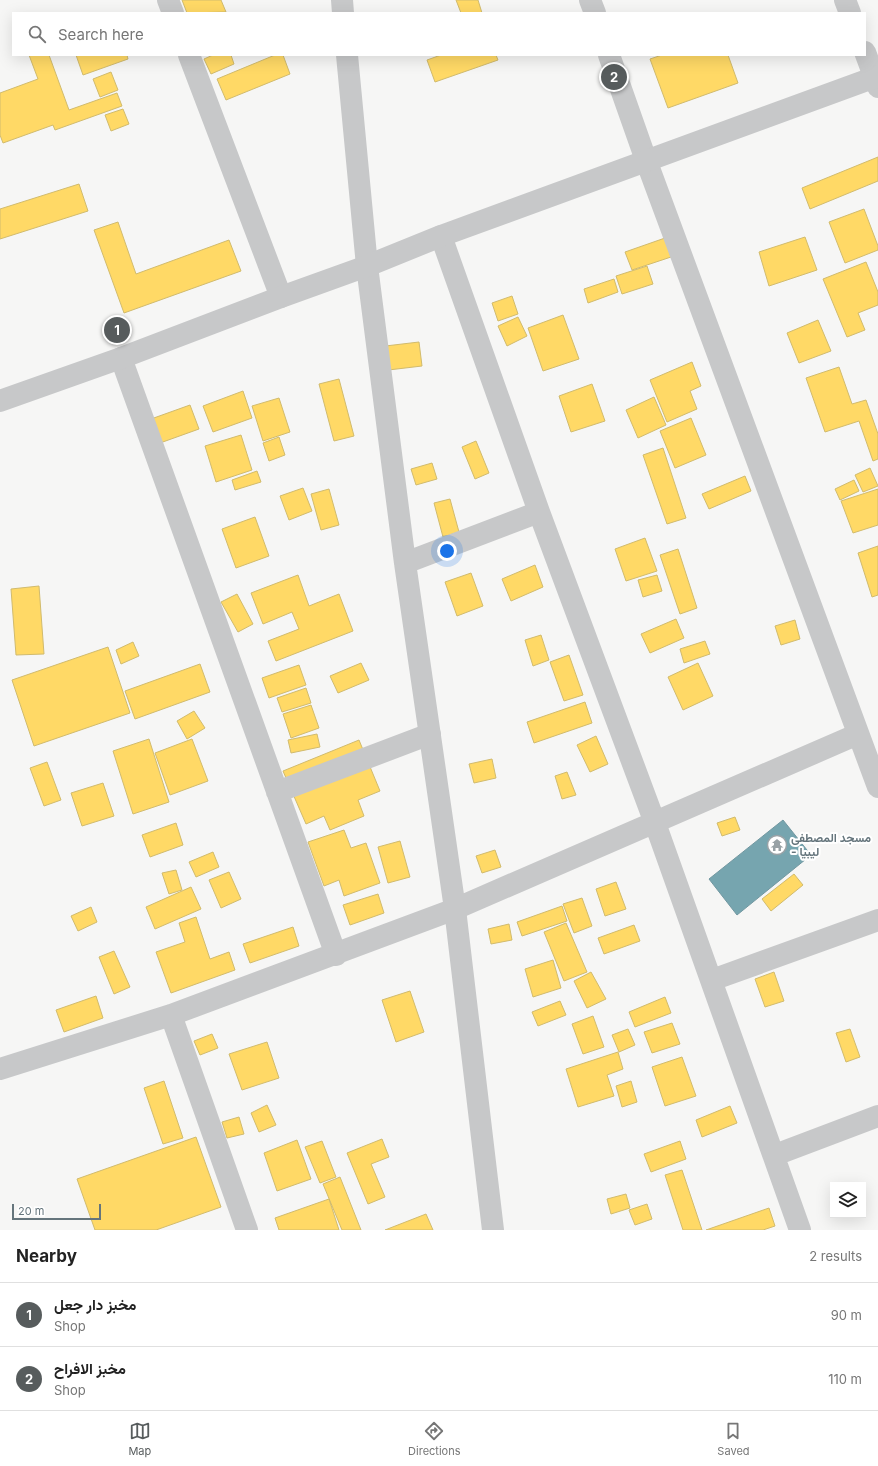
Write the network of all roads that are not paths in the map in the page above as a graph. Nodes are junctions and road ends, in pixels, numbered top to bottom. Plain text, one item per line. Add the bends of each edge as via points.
1 (168, 0) edge
2 (342, 0) edge
3 (590, 0) edge
4 (845, 0) edge
5 (173, 12) edge
6 (343, 12) edge
7 (595, 12) edge
8 (850, 12) edge
9 (866, 54) edge
10 (189, 56) edge
11 (347, 56) edge
12 (609, 56) edge
13 (877, 80) edge
14 (646, 160) junction
15 (441, 236) junction
16 (367, 266) junction
17 (281, 297) junction
18 (121, 358) junction
19 (0, 401) edge
20 (539, 512) junction
21 (405, 563) junction
22 (430, 734) junction
23 (858, 734) junction
24 (878, 787) edge
25 (277, 792) junction
26 (655, 823) junction
27 (455, 909) junction
28 (878, 920) edge
29 (336, 955) junction
30 (712, 980) junction
31 (171, 1015) junction
32 (0, 1069) edge
33 (878, 1116) edge
34 (775, 1155) junction
35 (247, 1230) edge
36 (493, 1230) edge
37 (800, 1230) edge

1 - 5 street
2 - 6 street
3 - 7 street
4 - 8 street
9 - 13 street
10 - 17 street
11 - 16 street
12 - 14 street
13 - 14 street
14 - 15 street
14 - 23 street
15 - 16 street
15 - 20 street
16 - 17 street
16 - 21 street
17 - 18 street
18 - 19 street
18 - 25 street
20 - 21 street
20 - 26 street
21 - 22 street
22 - 25 street
22 - 27 street
23 - 24 street
23 - 26 street
25 - 29 street
26 - 27 street
26 - 30 street
27 - 29 street
27 - 36 street
28 - 30 street
29 - 31 street
30 - 34 street
31 - 32 street
31 - 35 street
33 - 34 street
34 - 37 street

